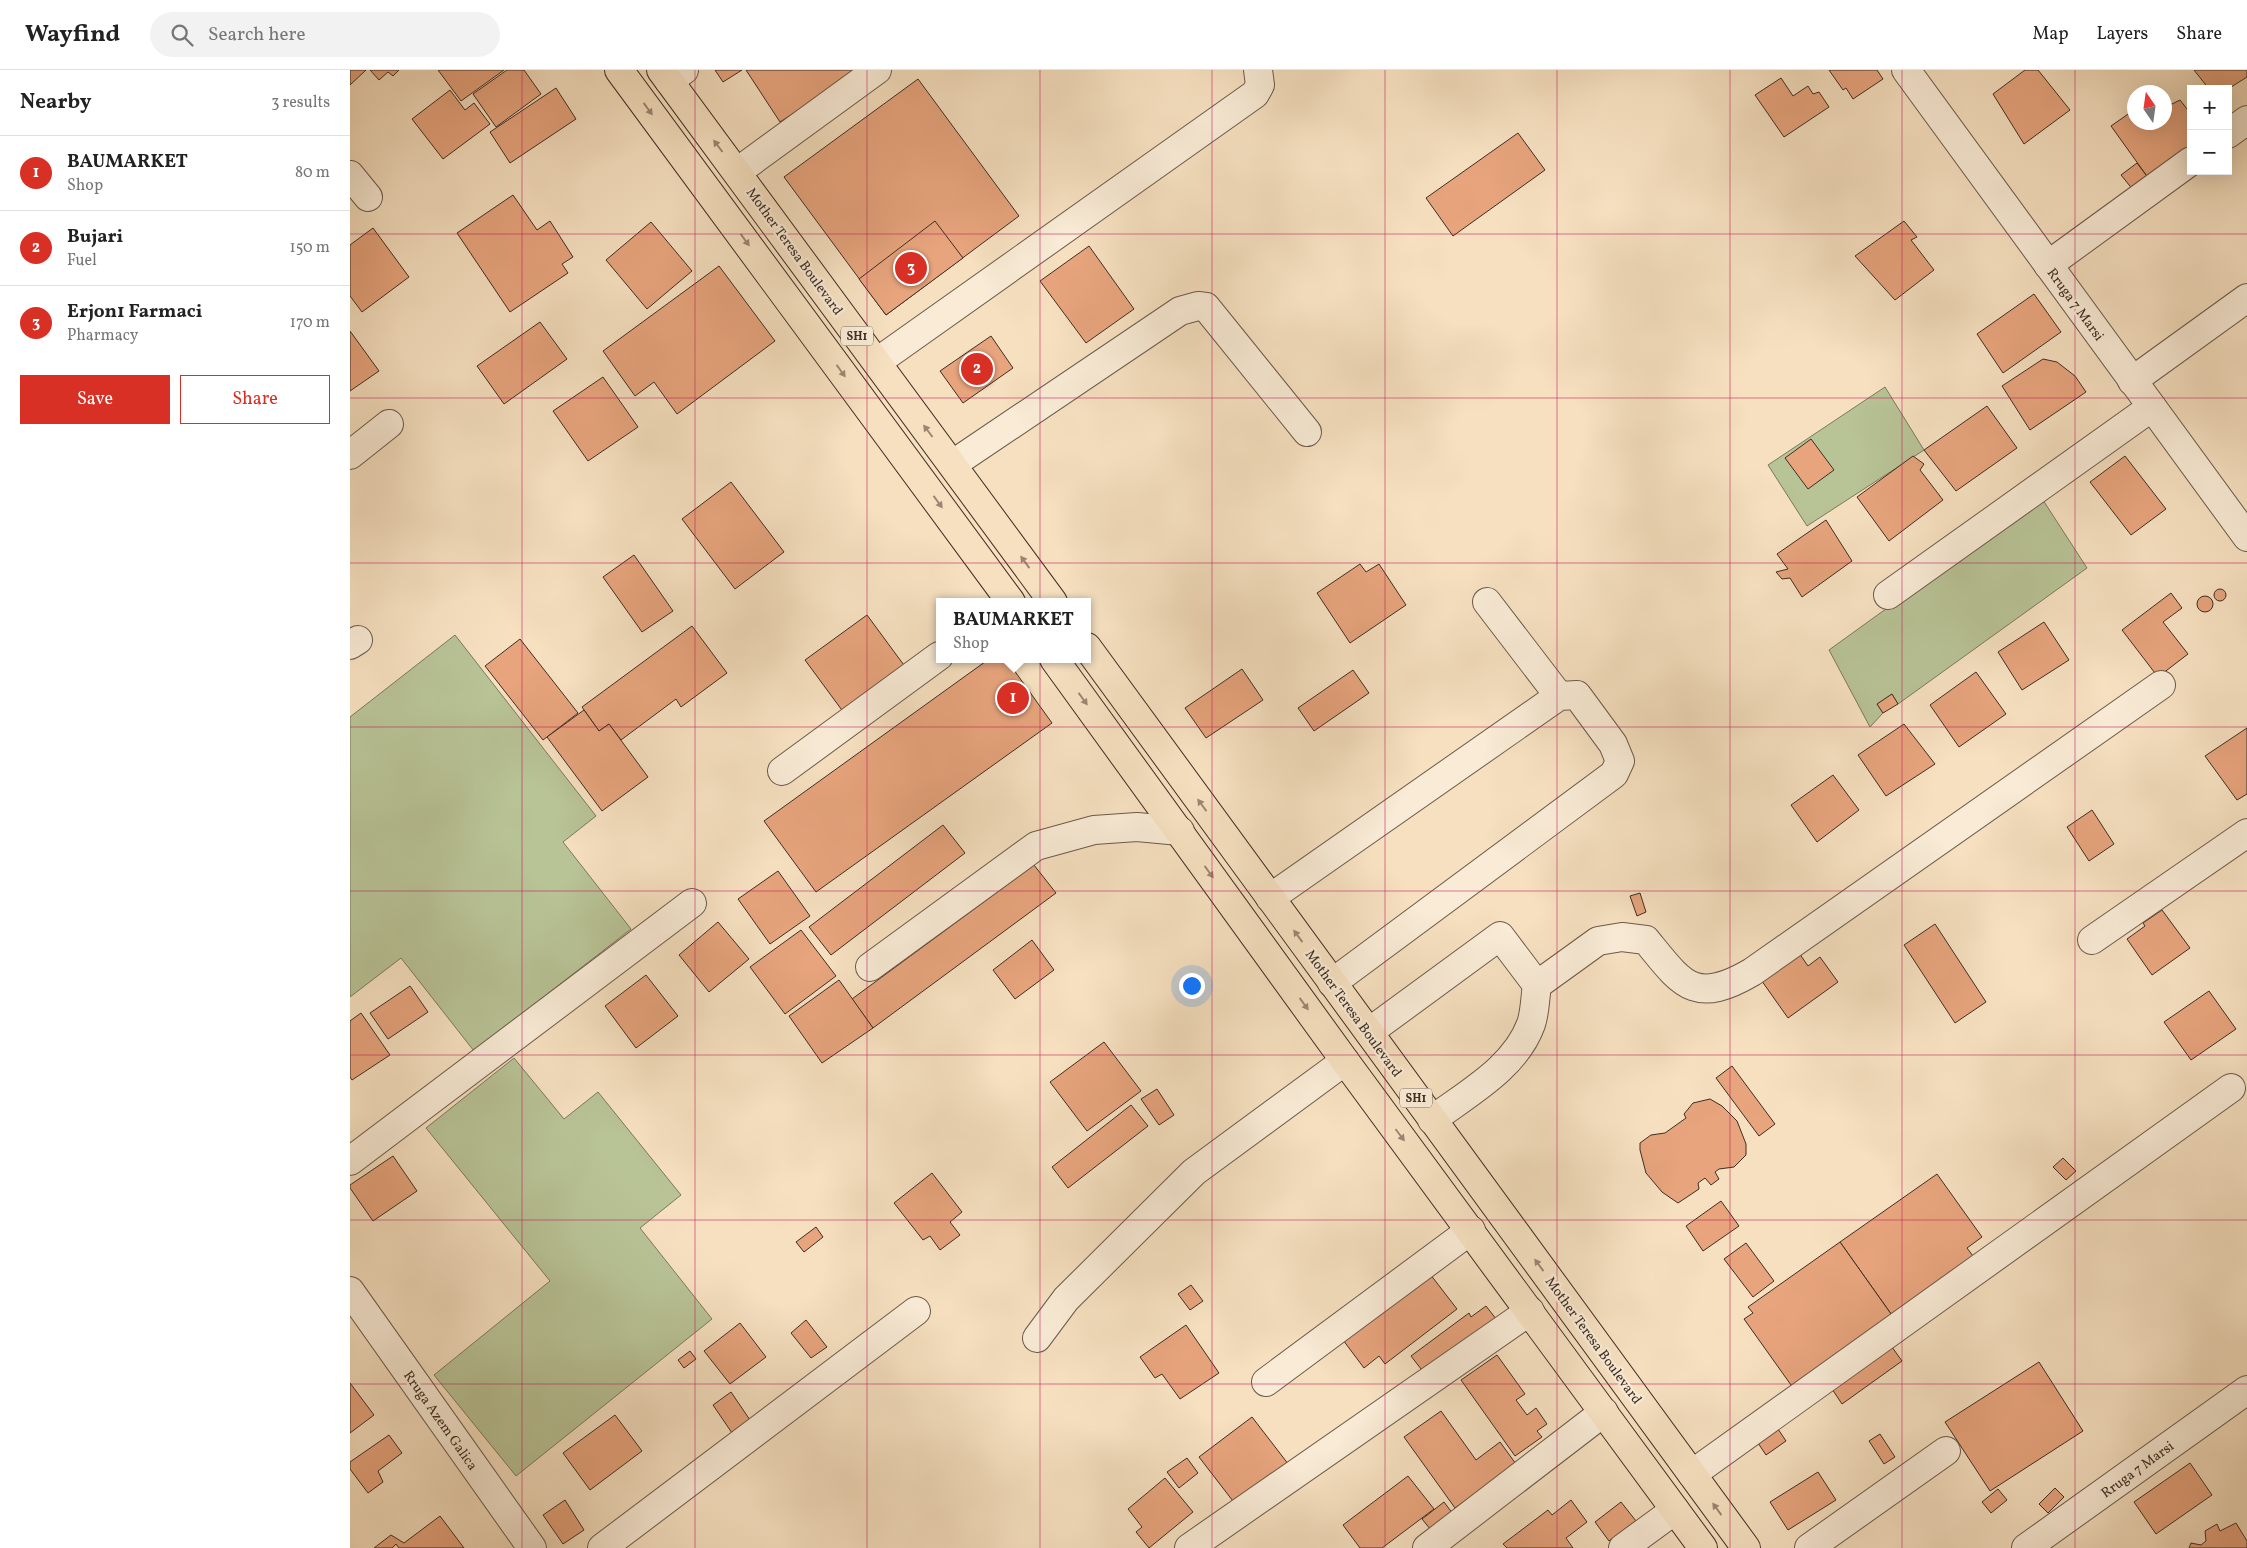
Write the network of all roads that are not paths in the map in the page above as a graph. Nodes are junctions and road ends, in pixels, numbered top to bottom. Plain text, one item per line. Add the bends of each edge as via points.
1 (619, 70) edge
2 (877, 70) edge
3 (1258, 70) edge
4 (1906, 70) edge
5 (672, 74) edge
6 (2247, 120) edge
7 (2232, 131) edge
8 (2187, 164) edge
9 (737, 172) junction
10 (350, 175) edge
11 (368, 197) dead end
12 (2048, 265) junction
13 (2247, 298) edge
14 (877, 362) junction
15 (2132, 381) junction
16 (2152, 407) junction
17 (389, 424) dead end
18 (1307, 432) dead end
19 (350, 455) edge
20 (953, 464) junction
21 (2247, 537) edge
22 (1888, 595) dead end
23 (1008, 598) edge
24 (1050, 598) edge
25 (1487, 602) dead end
26 (1091, 652) edge
27 (936, 658) edge
28 (1057, 663) edge
29 (2161, 685) dead end
30 (1559, 696) junction
31 (782, 771) dead end
32 (1180, 831) junction
33 (2247, 833) edge
34 (1270, 898) junction
35 (692, 903) dead end
36 (2092, 940) dead end
37 (870, 967) dead end
38 (1332, 983) junction
39 (1536, 986) junction
40 (1369, 1032) junction
41 (1345, 1061) junction
42 (2231, 1088) dead end
43 (1432, 1120) junction
44 (350, 1161) edge
45 (1471, 1230) junction
46 (350, 1291) edge
47 (916, 1311) dead end
48 (1530, 1311) junction
49 (1037, 1338) dead end
50 (1266, 1382) dead end
51 (2247, 1390) edge
52 (1604, 1412) junction
53 (1946, 1451) dead end
54 (1692, 1474) junction
55 (1675, 1510) junction
56 (526, 1546) edge
57 (602, 1548) edge
58 (1188, 1548) edge
59 (1427, 1548) edge
60 (1622, 1548) edge
61 (1703, 1548) edge
62 (1746, 1548) edge
63 (1809, 1548) edge
64 (2026, 1548) edge

1 -> 23 main road, SH1
2 - 9 street
3 - 14 street via 1260,85 1255,94
4 - 12 street, Rruga 7 Marsi
9 -> 5 main road, Mother Teresa Boulevard / SH1
6 - 7 street
8 - 12 street
9 - 14 main road, Mother Teresa Boulevard / SH1
10 - 11 street
12 - 15 street, Rruga 7 Marsi
13 - 15 street
20 -> 14 main road, Mother Teresa Boulevard / SH1
15 - 16 street, Rruga 7 Marsi
16 - 21 street, Rruga 7 Marsi
16 - 22 street
17 - 19 street
18 - 20 street via 1206,306 1198,306 1180,311
24 -> 20 main road, Mother Teresa Boulevard / SH1
25 - 30 street
34 -> 26 main road, Mother Teresa Boulevard / SH1
27 - 31 street
28 -> 32 main road, SH1
29 - 39 street via 1732,984 1712,989 1691,988 1676,976 1646,940 1622,936 1598,941
30 - 34 street
30 - 38 street via 1577,695 1613,744 1620,762 1614,774
32 - 37 street via 1137,827 1094,830 1036,846
32 -> 41 main road, SH1
33 - 36 street
38 -> 34 main road, Mother Teresa Boulevard / SH1
35 - 44 street
38 - 40 main road, Mother Teresa Boulevard / SH1
39 - 40 street via 1500,936
39 - 43 street via 1532,1023 1516,1053 1490,1078
40 - 43 main road, Mother Teresa Boulevard / SH1
41 -> 45 main road, SH1
41 - 49 street via 1194,1172 1066,1299
42 - 54 street
54 -> 43 main road, Mother Teresa Boulevard / SH1
45 - 48 main road, SH1
45 - 50 street
46 - 56 street, Rruga Azem Galica
47 - 57 street
48 - 52 main road, SH1
48 - 58 street
51 - 64 street, Rruga 7 Marsi
52 - 55 main road, SH1
52 - 59 street
53 - 63 street
62 -> 54 main road, Mother Teresa Boulevard / SH1
55 - 60 street
55 - 61 main road, SH1

